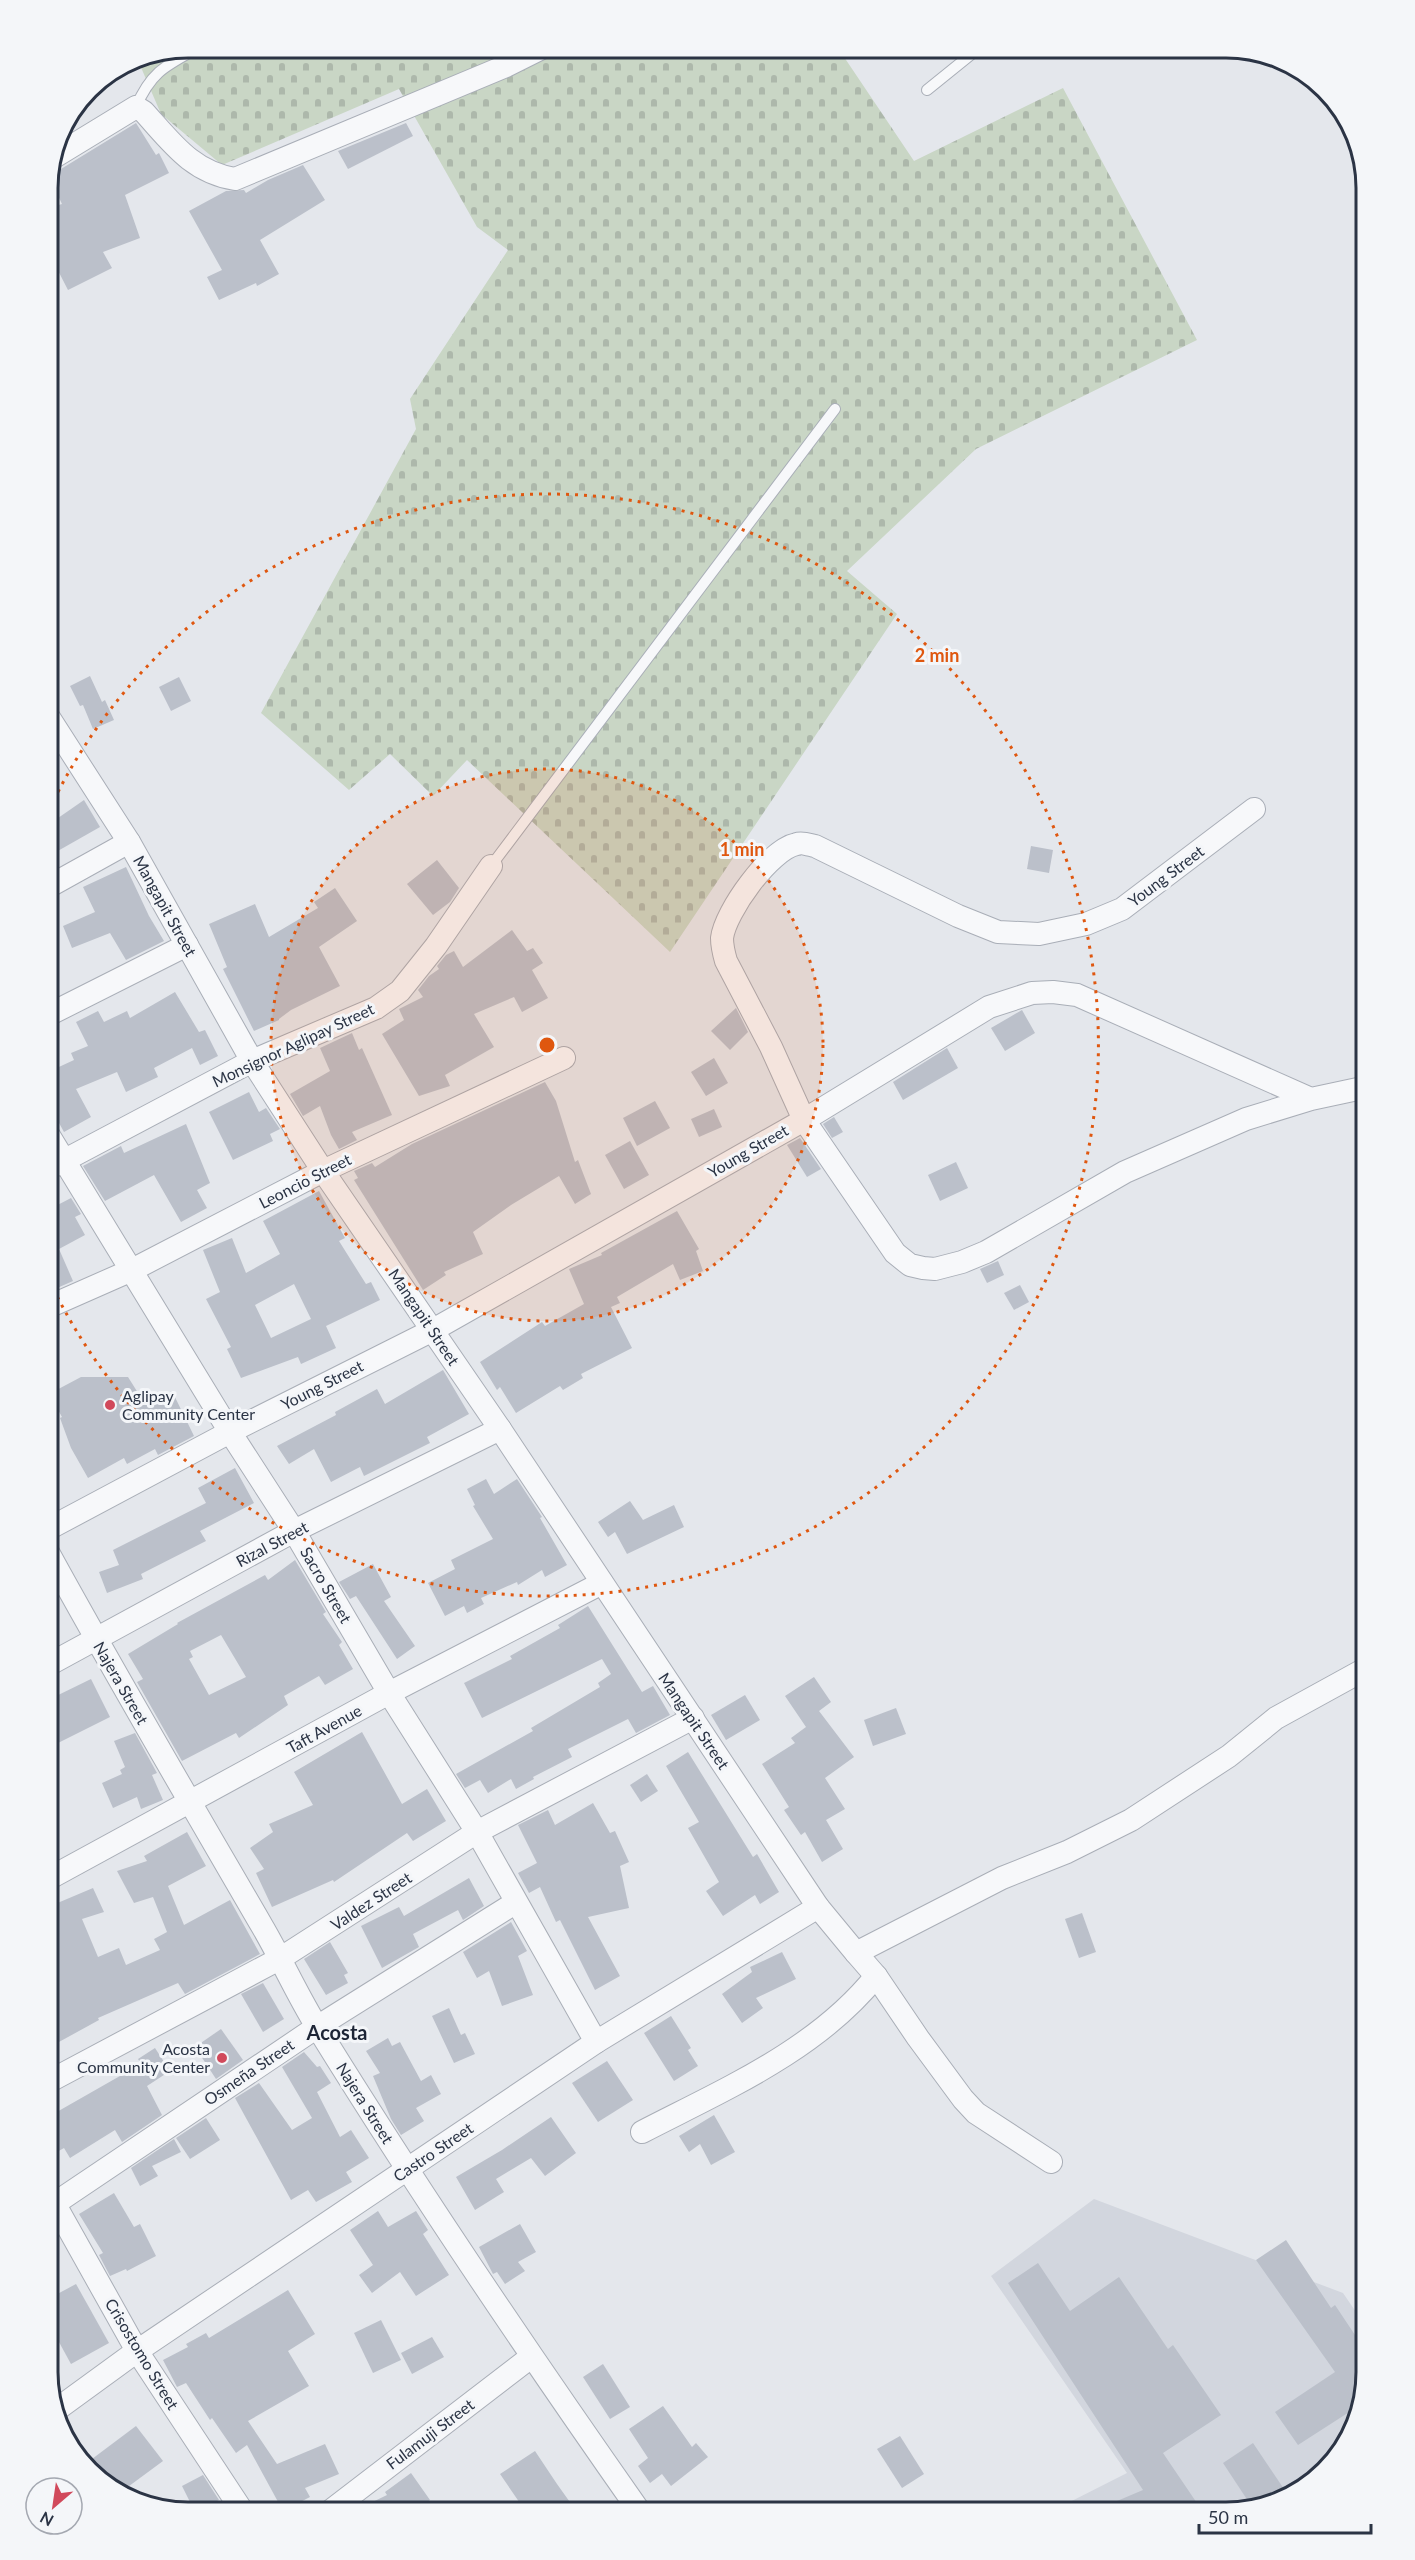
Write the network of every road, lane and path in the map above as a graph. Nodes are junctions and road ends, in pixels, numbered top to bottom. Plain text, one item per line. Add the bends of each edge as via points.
1 (521, 58) edge
2 (180, 59) edge
3 (966, 59) edge
4 (927, 90) dead end
5 (136, 107) junction
6 (64, 150) edge
7 (834, 409) dead end
8 (59, 735) edge
9 (1254, 809) dead end
10 (129, 842) junction
11 (491, 866) joint
12 (59, 881) edge
13 (187, 945) junction
14 (59, 1010) edge
15 (564, 1058) dead end
16 (252, 1061) junction
17 (1356, 1089) edge
18 (1311, 1099) junction
19 (804, 1120) junction
20 (59, 1164) edge
21 (59, 1169) edge
22 (323, 1171) junction
23 (132, 1270) junction
24 (58, 1302) edge
25 (433, 1330) junction
26 (500, 1429) junction
27 (230, 1431) junction
28 (58, 1523) edge
29 (294, 1531) junction
30 (58, 1571) edge
31 (602, 1583) junction
32 (97, 1640) junction
33 (58, 1660) edge
34 (1356, 1674) edge
35 (389, 1693) junction
36 (693, 1718) junction
37 (191, 1803) junction
38 (477, 1833) junction
39 (58, 1874) edge
40 (515, 1903) junction
41 (818, 1907) junction
42 (856, 1953) junction
43 (281, 1958) junction
44 (876, 1976) junction
45 (317, 2027) junction
46 (596, 2042) junction
47 (58, 2077) edge
48 (642, 2132) dead end
49 (1051, 2162) dead end
50 (407, 2170) junction
51 (58, 2196) edge
52 (58, 2215) edge
53 (137, 2351) junction
54 (531, 2357) junction
55 (63, 2405) edge
56 (236, 2501) edge
57 (343, 2501) edge
58 (633, 2501) edge

1 - 5 street via 235,179 216,176 188,160
2 - 5 lane via 155,74
3 - 4 lane
5 - 6 street
7 - 11 lane
8 - 10 street, Mangapit Street
9 - 19 street, Young Street via 1122,909 1086,924 1039,934 998,932 815,846 798,843 779,851 754,877 728,921 722,936 723,948
10 - 12 street
10 - 13 street, Mangapit Street
11 - 16 street, Monsignor Aglipay Street via 400,991 376,1008
13 - 14 street
13 - 16 street, Mangapit Street
15 - 22 street, Leoncio Street
16 - 20 street, Monsignor Aglipay Street
16 - 22 street, Mangapit Street
17 - 18 street
18 - 19 street via 1077,996 1053,992 1032,993 989,1006
18 - 19 street via 1246,1119 1125,1172 986,1252 935,1269 910,1265 895,1253
19 - 25 street, Young Street
21 - 23 street, Sacro Street
22 - 23 street, Leoncio Street
22 - 25 street, Mangapit Street
23 - 24 street, Leoncio Street
23 - 27 street, Sacro Street
25 - 26 street, Mangapit Street
25 - 27 street, Young Street
26 - 29 street, Rizal Street
26 - 31 street, Mangapit Street
27 - 28 street, Young Street
27 - 29 street, Sacro Street
29 - 32 street, Rizal Street
29 - 35 street, Sacro Street
30 - 32 street, Najera Street
31 - 35 street, Taft Avenue
31 - 36 street, Mangapit Street
32 - 33 street, Rizal Street
32 - 37 street, Najera Street
34 - 42 street via 1276,1718 1228,1756 1131,1820 1002,1878
35 - 37 street, Taft Avenue
35 - 38 street, Sacro Street
36 - 38 street, Valdez Street
36 - 41 street, Mangapit Street
37 - 39 street, Taft Avenue
37 - 43 street, Najera Street
38 - 40 street, Sacro Street
38 - 43 street, Valdez Street
40 - 45 street, Osmeña Street
40 - 46 street, Sacro Street
41 - 42 street, Mangapit Street
41 - 46 street, Castro Street
42 - 44 street, Mangapit Street
43 - 45 street, Najera Street
43 - 47 street, Valdez Street
44 - 48 street via 856,2001 827,2026 753,2075
44 - 49 street, Mangapit Street via 969,2106
45 - 50 street, Najera Street
45 - 51 street, Osmeña Street
46 - 50 street, Castro Street
50 - 53 street, Castro Street
50 - 54 street, Najera Street
52 - 53 street, Crisostomo Street
53 - 55 street, Castro Street
53 - 56 street, Crisostomo Street
54 - 57 street, Fulamuji Street
54 - 58 street, Najera Street

